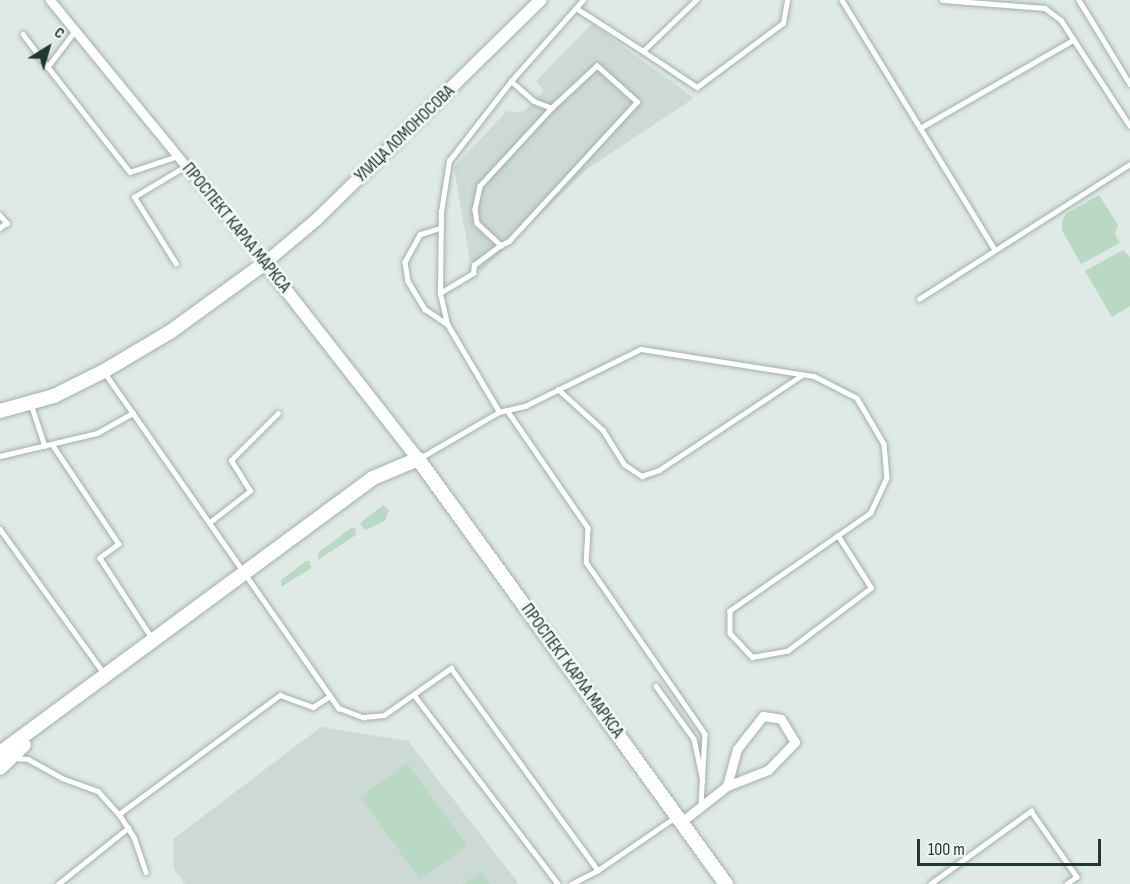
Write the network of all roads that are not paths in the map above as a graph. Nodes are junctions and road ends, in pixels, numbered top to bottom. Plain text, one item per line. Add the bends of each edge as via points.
1 (50, 0) edge
2 (541, 0) edge
3 (583, 0) edge
4 (696, 0) edge
5 (787, 0) edge
6 (851, 0) edge
7 (942, 0) edge
8 (1079, 0) edge
9 (843, 2) edge
10 (576, 8) junction
11 (74, 33) junction
12 (23, 34) dead end
13 (1073, 40) junction
14 (643, 51) junction
15 (48, 67) junction
16 (511, 81) junction
17 (1130, 84) edge
18 (552, 108) junction
19 (1130, 126) edge
20 (920, 128) junction
21 (178, 156) junction
22 (1130, 164) edge
23 (186, 166) junction
24 (0, 215) edge
25 (0, 228) edge
26 (441, 228) junction
27 (501, 245) junction
28 (994, 248) junction
29 (265, 263) junction
30 (176, 264) dead end
31 (440, 293) junction
32 (919, 299) dead end
33 (447, 324) junction
34 (104, 371) junction
35 (802, 375) junction
36 (558, 389) junction
37 (31, 404) junction
38 (507, 410) junction
39 (0, 411) edge
40 (499, 412) junction
41 (133, 413) junction
42 (278, 413) dead end
43 (52, 444) junction
44 (45, 446) junction
45 (0, 456) edge
46 (418, 459) junction
47 (210, 522) junction
48 (0, 529) edge
49 (838, 537) junction
50 (243, 576) junction
51 (155, 642) junction
52 (106, 676) junction
53 (656, 686) dead end
54 (330, 696) junction
55 (415, 696) junction
56 (3, 757) edge
57 (0, 768) edge
58 (704, 786) junction
59 (727, 786) junction
60 (700, 807) junction
61 (119, 814) junction
62 (678, 820) junction
63 (128, 828) junction
64 (598, 870) junction
65 (146, 872) dead end
66 (58, 884) edge
67 (558, 884) edge
68 (571, 884) edge
69 (726, 884) edge
70 (930, 884) edge
71 (1067, 884) edge

1 - 11 street, ПРОСПЕКТ КАРЛА МАРКСА
2 - 29 street, УЛИЦА ЛОМОНОСОВА via 317,219
3 - 10 lane
4 - 14 lane
5 - 14 lane via 783,23 697,87
6 - 9 lane
7 - 13 lane via 1045,8 1061,20
8 - 17 lane
9 - 20 lane
10 - 14 lane
10 - 16 lane
11 - 15 lane
11 - 21 street, ПРОСПЕКТ КАРЛА МАРКСА
12 - 15 lane
13 - 19 lane
13 - 20 lane
15 - 21 lane via 130,172
16 - 18 lane via 534,101
16 - 26 lane via 449,161
18 - 27 lane via 480,186 475,209 477,223
18 - 27 lane via 597,66 637,102 509,241
20 - 28 lane
21 - 23 street, ПРОСПЕКТ КАРЛА МАРКСА
22 - 28 lane
23 - 29 street, ПРОСПЕКТ КАРЛА МАРКСА
23 - 30 lane via 134,197
24 - 25 lane via 7,223
26 - 31 lane
26 - 33 lane via 420,235 405,262 408,281 425,309
27 - 31 lane via 474,265 473,273
28 - 32 lane
29 - 34 main road via 170,332
29 - 46 street, ПРОСПЕКТ КАРЛА МАРКСА
31 - 33 lane
33 - 40 lane
34 - 37 main road
34 - 41 lane
35 - 36 lane via 641,348
35 - 36 lane via 659,470 642,476 624,464 603,430
35 - 49 lane via 814,376 857,398 884,444 887,478 871,513
36 - 38 lane
37 - 39 main road
37 - 44 lane
38 - 40 lane
38 - 58 lane via 588,528 586,562 705,734
40 - 46 lane
41 - 43 lane via 97,433
41 - 47 lane
42 - 47 lane via 231,460 250,491
43 - 44 lane
43 - 51 lane via 119,544 100,558
44 - 45 lane
46 - 50 main road via 373,478
46 - 62 main road, ПРОСПЕКТ КАРЛА МАРКСА
47 - 50 lane
48 - 52 lane
49 - 49 lane via 730,611 730,633 752,657 787,651 871,588
50 - 51 main road
50 - 54 lane
51 - 52 main road
52 - 56 main road
53 - 58 lane via 694,739
54 - 55 lane via 339,708 363,717 384,715
54 - 61 lane via 313,707 280,695
55 - 64 lane via 451,668
55 - 67 lane
56 - 57 main road
56 - 61 lane via 28,759 62,778 98,791
58 - 60 lane
59 - 59 street via 737,749 764,716 781,718 795,742 768,770
59 - 60 street
60 - 62 street
61 - 63 lane
62 - 64 lane
62 - 69 main road, ПРОСПЕКТ КАРЛА МАРКСА
63 - 65 lane
63 - 66 lane
64 - 68 lane
70 - 71 lane via 1031,811 1077,877

